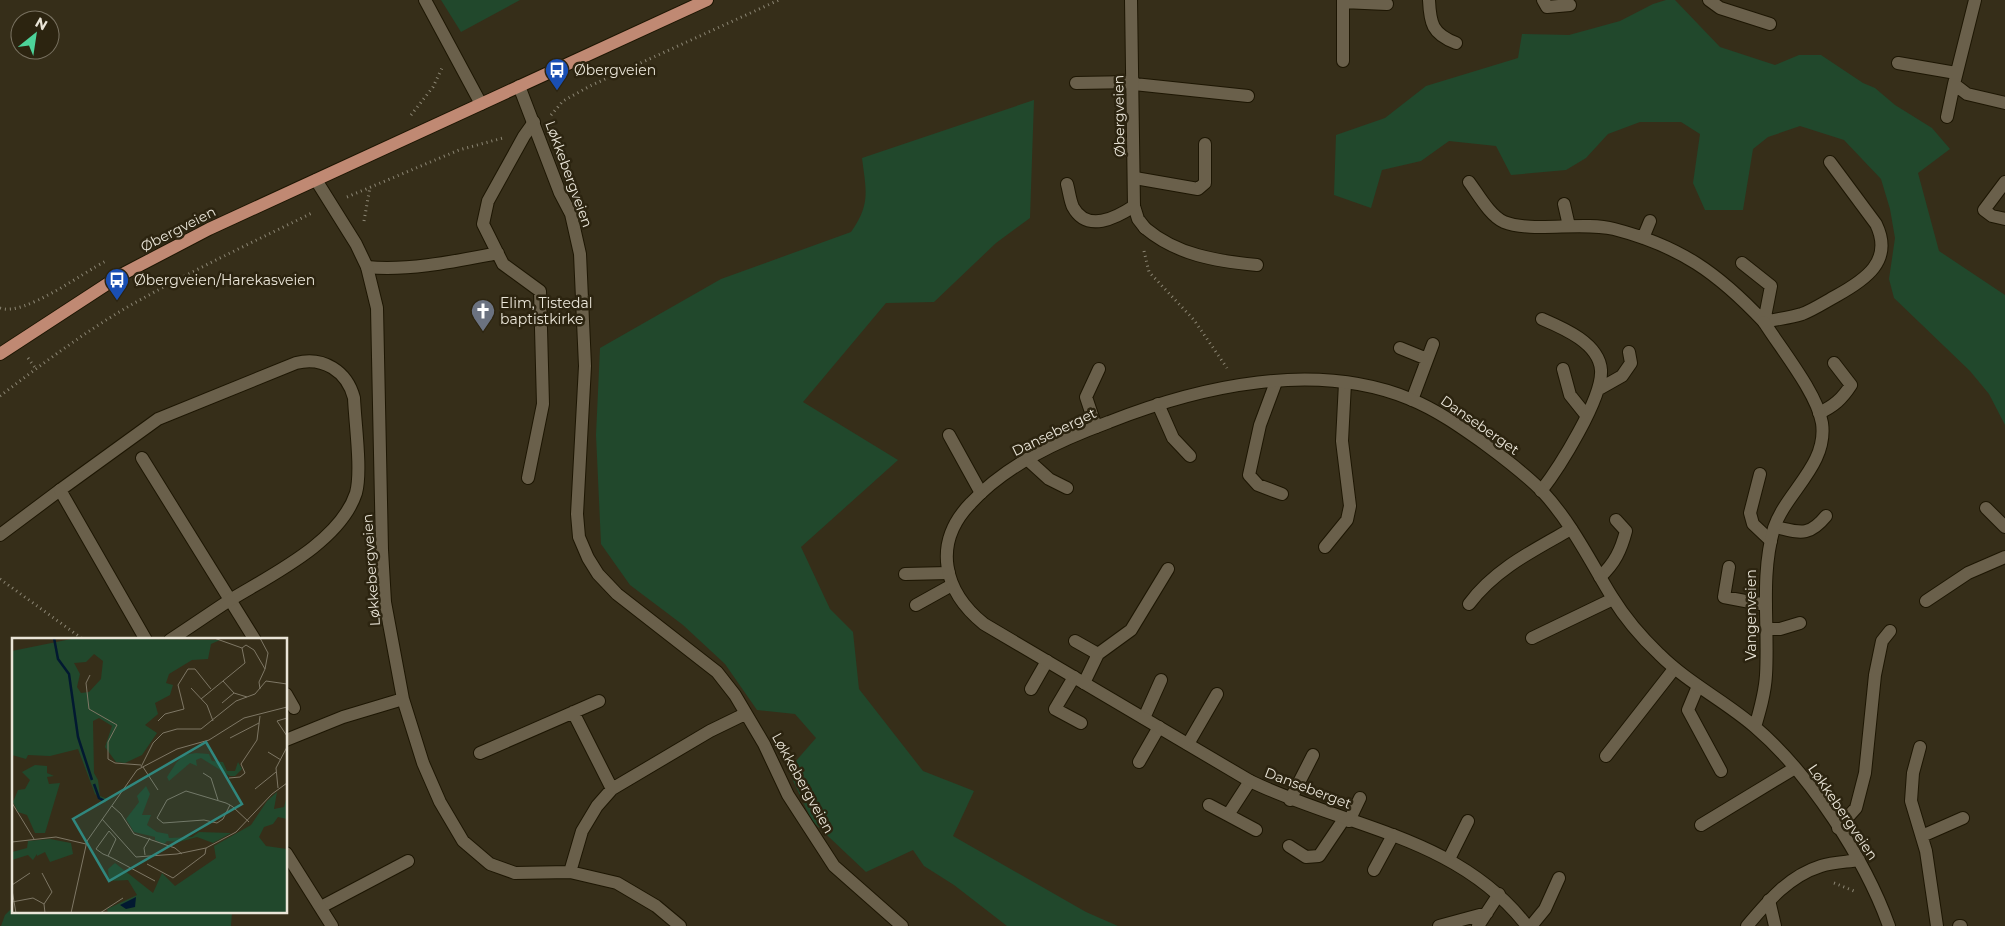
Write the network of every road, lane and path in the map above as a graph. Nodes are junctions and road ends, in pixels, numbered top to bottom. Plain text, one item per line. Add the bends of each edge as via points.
1 (425, 0) edge
2 (707, 0) edge
3 (778, 0) edge
4 (1131, 0) edge
5 (1429, 0) edge
6 (1543, 0) edge
7 (1709, 0) edge
8 (1975, 0) edge
9 (1343, 1) edge
10 (1386, 4) dead end
11 (1570, 6) dead end
12 (1770, 24) dead end
13 (1456, 43) dead end
14 (1343, 61) dead end
15 (1898, 63) dead end
16 (1955, 79) junction
17 (1076, 83) dead end
18 (1134, 83) junction
19 (518, 86) junction
20 (1248, 96) dead end
21 (2005, 103) edge
22 (480, 104) junction
23 (1947, 117) dead end
24 (536, 127) junction
25 (524, 136) junction
26 (1205, 144) dead end
27 (1830, 162) dead end
28 (1135, 178) junction
29 (316, 180) junction
30 (1469, 182) dead end
31 (2005, 182) edge
32 (1067, 184) dead end
33 (370, 187) junction
34 (331, 204) junction
35 (1564, 204) dead end
36 (1134, 206) junction
37 (2005, 219) edge
38 (1650, 221) dead end
39 (364, 224) dead end
40 (1569, 226) junction
41 (1145, 228) junction
42 (1643, 238) junction
43 (498, 253) junction
44 (1742, 262) dead end
45 (1257, 265) dead end
46 (367, 267) junction
47 (1542, 319) dead end
48 (1764, 322) junction
49 (1433, 344) dead end
50 (1400, 348) dead end
51 (1629, 352) dead end
52 (0, 354) edge
53 (1427, 358) junction
54 (1834, 364) dead end
55 (1563, 369) dead end
56 (1099, 370) dead end
57 (1220, 374) dead end
58 (1276, 382) junction
59 (1345, 383) junction
60 (1599, 388) junction
61 (0, 396) edge
62 (1412, 400) junction
63 (1158, 404) junction
64 (1819, 413) junction
65 (1586, 415) junction
66 (1096, 427) junction
67 (949, 435) dead end
68 (1190, 456) dead end
69 (142, 458) dead end
70 (1027, 459) junction
71 (1760, 474) dead end
72 (528, 478) dead end
73 (1067, 488) dead end
74 (60, 490) junction
75 (1541, 491) junction
76 (981, 493) junction
77 (1282, 494) dead end
78 (1986, 508) dead end
79 (1826, 516) dead end
80 (1616, 520) dead end
81 (1775, 527) junction
82 (2005, 528) edge
83 (1571, 529) junction
84 (0, 535) edge
85 (1771, 541) junction
86 (1325, 546) dead end
87 (2005, 557) edge
88 (1729, 567) dead end
89 (1168, 569) dead end
90 (905, 574) dead end
91 (1600, 577) junction
92 (0, 579) edge
93 (950, 579) junction
94 (230, 600) junction
95 (1613, 600) junction
96 (1926, 601) dead end
97 (1469, 604) dead end
98 (916, 605) dead end
99 (1766, 605) junction
100 (1800, 623) dead end
101 (1766, 629) junction
102 (1890, 631) dead end
103 (81, 638) edge
104 (145, 638) edge
105 (173, 638) edge
106 (254, 638) edge
107 (1532, 638) dead end
108 (1075, 641) dead end
109 (1098, 654) junction
110 (1047, 661) junction
111 (1674, 669) junction
112 (1079, 680) junction
113 (1161, 680) dead end
114 (1698, 686) junction
115 (1031, 689) dead end
116 (1217, 694) dead end
117 (288, 698) edge
118 (403, 698) junction
119 (599, 701) dead end
120 (294, 708) dead end
121 (573, 712) junction
122 (745, 714) junction
123 (1144, 718) junction
124 (1081, 723) dead end
125 (1159, 727) junction
126 (1755, 727) junction
127 (288, 739) edge
128 (1188, 744) junction
129 (1920, 747) dead end
130 (480, 753) dead end
131 (1313, 755) dead end
132 (1606, 756) dead end
133 (1139, 762) dead end
134 (1795, 768) junction
135 (1720, 770) dead end
136 (1250, 781) junction
137 (612, 789) junction
138 (1360, 798) dead end
139 (1290, 800) junction
140 (1209, 805) dead end
141 (1228, 815) junction
142 (1963, 818) dead end
143 (1347, 820) junction
144 (1468, 821) dead end
145 (1702, 825) dead end
146 (1838, 828) junction
147 (1256, 830) dead end
148 (1394, 836) junction
149 (1922, 836) junction
150 (1289, 846) dead end
151 (288, 856) edge
152 (1449, 859) junction
153 (1859, 860) junction
154 (408, 861) dead end
155 (1374, 870) dead end
156 (570, 872) junction
157 (1559, 878) dead end
158 (1827, 881) dead end
159 (1499, 894) junction
160 (1858, 899) dead end
161 (1769, 900) junction
162 (320, 907) junction
163 (1487, 913) junction
164 (332, 926) edge
165 (680, 926) edge
166 (902, 926) edge
167 (1439, 926) edge
168 (1478, 926) edge
169 (1529, 926) edge
170 (1747, 926) edge
171 (1775, 926) edge
172 (1890, 926) edge
173 (1937, 926) edge

1 - 22 street
2 - 19 main road, Øbergveien
3 - 24 path via 590,86 564,101
4 - 18 street, Øbergveien
5 - 13 street via 1430,20 1434,28 1444,38
6 - 11 street via 1547,7
7 - 12 street via 1720,8
8 - 16 street
9 - 10 street
9 - 14 street
15 - 16 street
16 - 21 street via 1967,94
16 - 23 street
17 - 18 street
18 - 20 street
18 - 28 street, Øbergveien
19 - 22 main road, Øbergveien
19 - 24 street, Løkkebergveien
22 - 29 main road, Øbergveien
24 - 25 street
24 - 122 street, Løkkebergveien via 571,214 580,254 585,366 577,514 579,537 598,574 617,594 717,672
25 - 33 path via 497,138 459,150
25 - 43 street via 488,201 484,224
26 - 28 street via 1205,183 1198,189
27 - 48 street via 1882,235 1879,260 1859,283 1827,301 1802,314
28 - 36 street, Øbergveien
29 - 34 street, Løkkebergveien
29 - 52 main road, Øbergveien via 121,274
30 - 40 street, Vangenveien via 1488,208 1504,222
31 - 37 street via 1984,210
32 - 36 street via 1072,206 1081,217 1094,222 1117,218
33 - 34 path
33 - 39 path
34 - 46 street, Løkkebergveien
34 - 61 path via 223,256 130,306
35 - 40 street
36 - 41 street, Øbergveien
38 - 42 street
40 - 42 street, Vangenveien via 1613,228
41 - 45 street via 1161,241 1185,251 1217,261
41 - 57 path via 1144,259 1149,272 1194,320 1229,372
42 - 48 street, Vangenveien via 1708,269 1735,291
43 - 46 street via 383,269
43 - 72 street via 503,264 540,291 543,404
44 - 48 street via 1771,286
46 - 118 street, Løkkebergveien via 378,317 385,602
47 - 60 street via 1570,331 1593,351 1601,369
48 - 64 street, Vangenveien via 1810,392
49 - 53 street
50 - 53 street
51 - 60 street via 1631,362 1622,376
53 - 62 street
54 - 64 street via 1851,385 1834,406
55 - 65 street via 1570,395
56 - 66 street via 1086,397
58 - 59 street, Danseberget
58 - 63 street, Danseberget via 1238,386
58 - 77 street via 1260,426 1249,475 1258,485
59 - 62 street, Danseberget
59 - 86 street via 1342,441 1350,506 1347,520
60 - 65 street
62 - 75 street, Danseberget via 1459,425 1498,453
63 - 66 street, Danseberget
63 - 68 street via 1172,438
64 - 81 street, Vangenveien via 1822,436 1817,456
65 - 75 street
66 - 70 street, Danseberget
67 - 76 street
69 - 94 street
70 - 73 street via 1049,479
70 - 76 street, Danseberget
71 - 85 street via 1750,512 1753,524
74 - 84 street
74 - 94 street via 158,419 296,363 309,360 328,364 351,386 354,398 358,476 353,500 332,530 319,542
74 - 104 street
75 - 83 street, Danseberget
76 - 93 street, Danseberget via 964,509 948,538
78 - 82 street
79 - 81 street via 1816,528 1805,533
80 - 91 street via 1626,531 1621,550
81 - 85 street, Vangenveien
83 - 91 street, Danseberget
83 - 97 street via 1524,555 1482,586
85 - 99 street, Vangenveien via 1765,574
87 - 96 street via 1968,573
88 - 99 street via 1724,596
89 - 109 street via 1131,630
90 - 93 street
91 - 95 street, Danseberget
92 - 103 path
93 - 98 street
93 - 110 street, Danseberget via 963,605 978,619
94 - 105 street
94 - 106 street
95 - 107 street
95 - 111 street, Danseberget via 1628,622
99 - 101 street, Vangenveien
100 - 101 street
101 - 126 street, Vangenveien via 1766,676
102 - 146 street via 1882,641 1875,675 1865,773 1856,808
108 - 109 street
109 - 112 street
110 - 112 street, Danseberget
110 - 115 street
111 - 114 street, Danseberget
111 - 132 street
112 - 123 street, Danseberget
112 - 124 street via 1055,708
113 - 123 street
114 - 126 street, Danseberget
114 - 135 street via 1688,710
116 - 128 street
117 - 120 street
118 - 127 street
118 - 156 street, Løkkebergveien via 433,787 462,842 490,864 515,874
119 - 121 street
121 - 130 street
121 - 137 street
122 - 137 street
122 - 166 street, Løkkebergveien via 764,744 788,795 834,866
123 - 125 street, Danseberget
125 - 128 street, Danseberget
125 - 133 street
126 - 134 street, Løkkebergveien
128 - 136 street, Danseberget
129 - 149 street via 1913,773 1911,801
131 - 139 street
134 - 145 street
134 - 146 street, Løkkebergveien
136 - 139 street, Danseberget
136 - 141 street
137 - 156 street via 582,831
138 - 143 street
139 - 143 street, Danseberget
140 - 141 street
141 - 147 street
142 - 149 street
143 - 148 street, Danseberget
143 - 150 street via 1319,856 1306,857
144 - 152 street
146 - 153 street, Løkkebergveien
148 - 152 street, Danseberget
148 - 155 street
149 - 173 street
151 - 162 street
152 - 159 street, Danseberget
153 - 161 street via 1822,866 1799,875
153 - 172 street, Løkkebergveien
154 - 162 street
156 - 165 street, Løkkebergveien via 618,884 656,906
157 - 169 street via 1545,909
158 - 160 path via 1853,891
159 - 163 street
159 - 169 street, Danseberget
161 - 170 street
161 - 171 street
162 - 164 street
163 - 167 street
163 - 168 street

